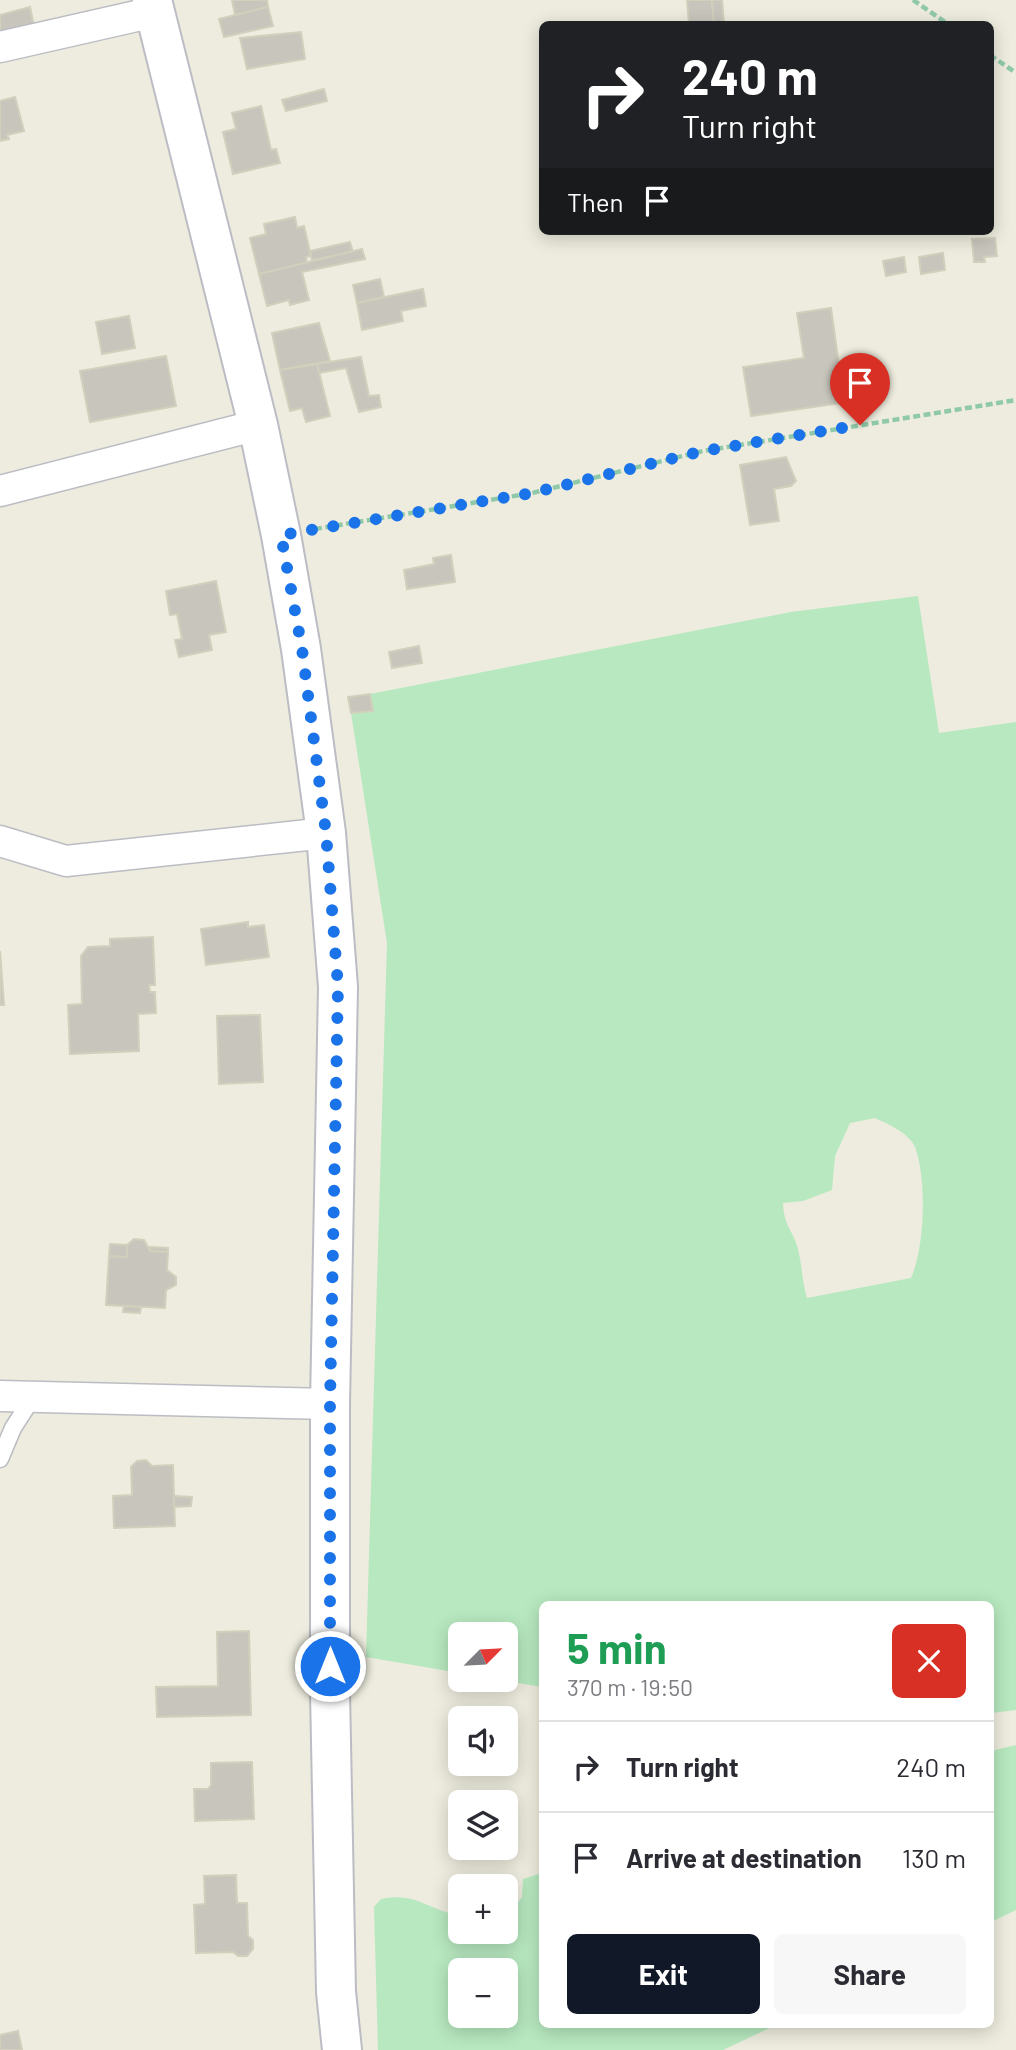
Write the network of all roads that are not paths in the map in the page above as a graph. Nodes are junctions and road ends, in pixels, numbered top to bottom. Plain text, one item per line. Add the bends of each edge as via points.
1 (153, 6) edge
2 (0, 47) edge
3 (258, 425) junction
4 (0, 491) edge
5 (326, 833) junction
6 (0, 841) edge
7 (0, 1396) edge
8 (33, 1397) junction
9 (330, 1404) junction
10 (0, 1459) edge
11 (342, 2050) edge

1 - 2 street
1 - 3 street
3 - 4 street
3 - 5 street via 302,649
5 - 6 street via 66,861
5 - 9 street via 338,986
7 - 8 street
8 - 9 street
8 - 10 lane
9 - 11 street via 331,1719

